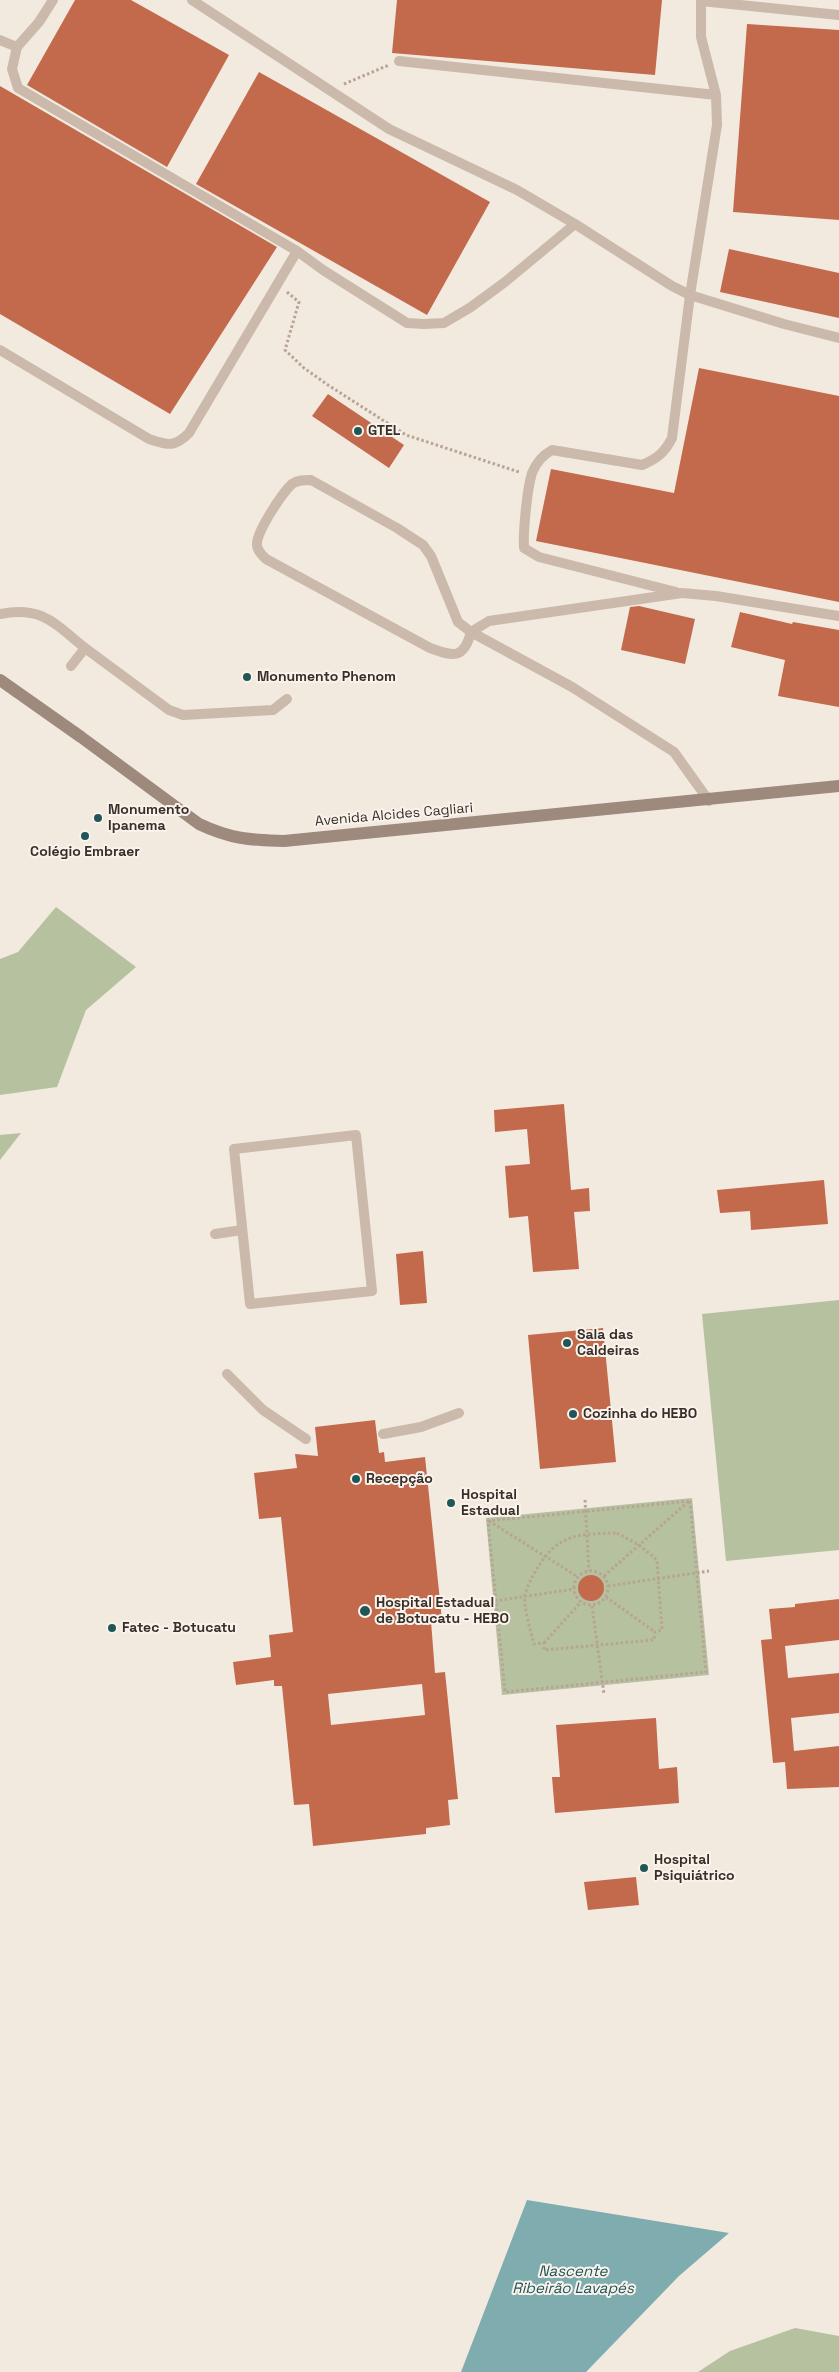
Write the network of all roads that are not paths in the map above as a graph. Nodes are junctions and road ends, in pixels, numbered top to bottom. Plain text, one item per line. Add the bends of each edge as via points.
1 (53, 0) edge
2 (192, 0) edge
3 (701, 0) edge
4 (839, 15) edge
5 (0, 40) edge
6 (17, 47) junction
7 (399, 61) road end
8 (716, 94) junction
9 (575, 224) junction
10 (296, 251) junction
11 (690, 295) junction
12 (839, 338) edge
13 (0, 350) edge
14 (682, 593) junction
15 (0, 614) edge
16 (839, 616) edge
17 (471, 632) junction
18 (85, 648) junction
19 (71, 666) dead end
20 (0, 680) edge
21 (287, 699) dead end
22 (839, 786) edge
23 (709, 800) junction
24 (242, 1230) junction
25 (215, 1234) dead end
26 (226, 1374) dead end
27 (458, 1413) dead end
28 (384, 1434) dead end
29 (306, 1439) dead end

1 - 6 lane
2 - 9 lane via 389,128 516,190
3 - 4 lane
3 - 8 lane via 702,37
5 - 6 lane
6 - 10 lane via 12,69 18,88
7 - 8 lane
8 - 11 lane via 717,125
9 - 10 lane via 471,307 444,322 424,324 407,323
9 - 11 lane
10 - 13 lane via 189,433 181,441 167,445 149,439
11 - 12 lane
11 - 14 lane via 672,438 666,450 654,460 642,464 552,450 543,455 532,473 523,537 524,548 529,553
14 - 16 lane
14 - 17 lane via 489,621
15 - 18 lane via 28,611 38,614
17 - 17 lane via 458,622 428,550 397,528 311,480 293,483 273,508 257,542 258,550 266,559 448,655 466,649
17 - 23 lane via 572,687 674,752
18 - 19 lane
18 - 21 lane via 178,714 273,710
20 - 23 main road, Avenida Alcides Cagliari via 199,824 221,835 244,840 284,841
22 - 23 main road, Avenida Alcides Cagliari
24 - 24 lane via 250,1304 372,1291 356,1136 234,1149
24 - 25 lane
26 - 29 lane via 263,1410
27 - 28 lane via 421,1427

